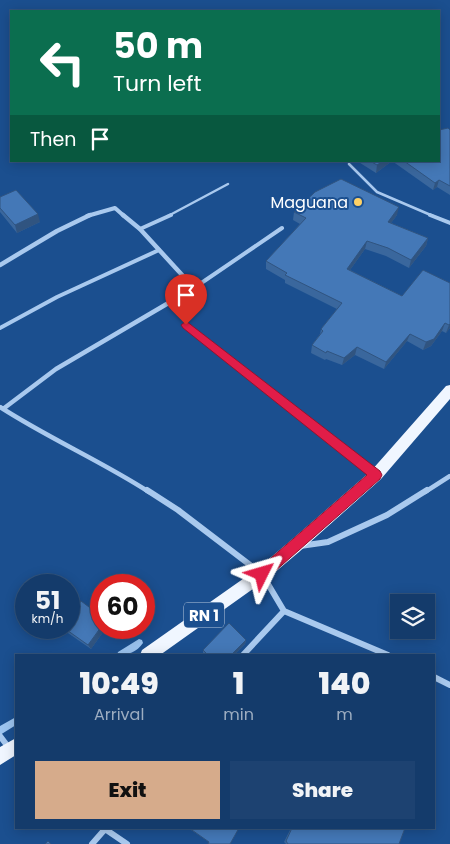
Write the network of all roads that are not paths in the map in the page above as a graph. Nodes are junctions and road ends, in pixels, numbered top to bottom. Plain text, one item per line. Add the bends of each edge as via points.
1 (349, 164) dead end
2 (228, 184) dead end
3 (450, 223) edge
4 (282, 228) dead end
5 (140, 229) junction
6 (159, 250) junction
7 (0, 265) edge
8 (194, 288) junction
9 (186, 325) dead end
10 (0, 328) edge
11 (450, 390) edge
12 (1, 408) edge
13 (376, 475) junction
14 (450, 476) edge
15 (294, 547) junction
16 (262, 574) junction
17 (284, 611) junction
18 (149, 654) edge
19 (244, 654) edge
20 (386, 654) edge
21 (435, 678) edge
22 (450, 685) edge
23 (0, 736) edge
24 (9, 751) edge
25 (104, 829) edge
26 (106, 829) edge
27 (92, 844) edge
28 (127, 844) edge

1 - 3 lane via 377,192
2 - 5 lane via 187,208
4 - 8 lane
5 - 6 street
5 - 7 street via 115,208 105,209
6 - 8 street
6 - 10 lane via 57,297
8 - 12 street via 56,369
9 - 13 lane
11 - 13 main road, RN 1
12 - 16 street via 121,474
13 - 15 main road, RN 1
14 - 15 street via 387,515 328,542
15 - 16 main road, RN 1
16 - 17 street
16 - 18 main road, RN 1
17 - 19 street
17 - 20 street
21 - 22 street
23 - 24 street
25 - 27 street
26 - 28 street

